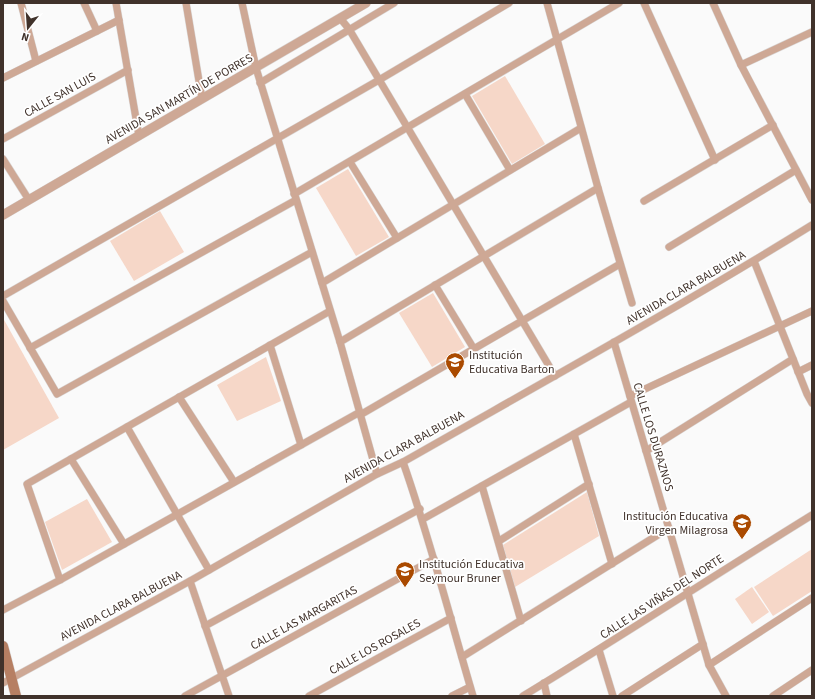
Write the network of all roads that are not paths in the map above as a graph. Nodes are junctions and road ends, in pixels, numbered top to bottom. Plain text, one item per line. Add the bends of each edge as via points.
1 (21, 3) edge
2 (84, 3) edge
3 (116, 3) edge
4 (186, 3) edge
5 (242, 3) edge
6 (366, 3) edge
7 (394, 3) edge
8 (509, 3) edge
9 (547, 3) edge
10 (619, 3) edge
11 (644, 3) edge
12 (713, 3) edge
13 (340, 18) junction
14 (119, 20) junction
15 (349, 30) junction
16 (97, 31) junction
17 (812, 32) edge
18 (557, 38) junction
19 (36, 61) junction
20 (741, 65) junction
21 (256, 68) junction
22 (128, 70) junction
23 (3, 78) edge
24 (379, 80) junction
25 (260, 83) junction
26 (465, 94) junction
27 (202, 99) junction
28 (773, 125) junction
29 (408, 128) junction
30 (582, 128) junction
31 (139, 136) junction
32 (3, 139) edge
33 (278, 139) junction
34 (3, 159) edge
35 (715, 160) junction
36 (350, 162) junction
37 (510, 170) junction
38 (796, 170) junction
39 (598, 188) junction
40 (295, 197) junction
41 (29, 200) junction
42 (812, 200) edge
43 (644, 201) dead end
44 (453, 204) junction
45 (3, 215) edge
46 (812, 225) edge
47 (397, 238) junction
48 (669, 247) dead end
49 (312, 252) junction
50 (484, 255) junction
51 (754, 261) junction
52 (620, 264) junction
53 (322, 283) junction
54 (435, 285) junction
55 (3, 296) edge
56 (3, 300) edge
57 (632, 303) dead end
58 (330, 311) junction
59 (812, 311) edge
60 (522, 321) junction
61 (780, 326) junction
62 (340, 342) junction
63 (614, 342) junction
64 (270, 345) junction
65 (30, 348) junction
66 (474, 349) junction
67 (793, 359) junction
68 (812, 365) edge
69 (798, 372) junction
70 (555, 376) junction
71 (179, 397) junction
72 (630, 399) junction
73 (812, 403) edge
74 (360, 413) junction
75 (127, 426) junction
76 (574, 434) junction
77 (301, 445) junction
78 (646, 451) junction
79 (71, 459) junction
80 (403, 462) junction
81 (377, 474) junction
82 (234, 482) junction
83 (589, 484) junction
84 (482, 486) junction
85 (420, 509) junction
86 (177, 514) junction
87 (812, 515) edge
88 (423, 519) junction
89 (669, 528) junction
90 (499, 541) junction
91 (124, 544) junction
92 (434, 559) junction
93 (612, 564) junction
94 (209, 570) junction
95 (60, 580) junction
96 (190, 581) junction
97 (688, 592) junction
98 (812, 598) edge
99 (3, 610) edge
100 (451, 618) junction
101 (521, 621) junction
102 (206, 626) junction
103 (702, 644) junction
104 (3, 646) edge
105 (599, 650) junction
106 (462, 657) junction
107 (709, 665) junction
108 (812, 670) edge
109 (222, 676) junction
110 (7, 680) edge
111 (544, 683) junction
112 (470, 687) junction
113 (16, 696) edge
114 (185, 696) edge
115 (229, 696) edge
116 (309, 696) edge
117 (452, 696) edge
118 (473, 696) edge
119 (523, 696) edge
120 (547, 696) edge
121 (613, 696) edge
122 (622, 696) edge
123 (726, 696) edge
124 (773, 696) edge

1 - 19 street
2 - 16 street
3 - 14 street
4 - 27 street
5 - 21 street
6 - 13 street, AVENIDA SAN MARTÍN DE PORRES
7 - 15 street
8 - 24 street
9 - 18 street
10 - 18 street
11 - 35 street
12 - 20 street
13 - 15 street
13 - 21 street, AVENIDA SAN MARTÍN DE PORRES
14 - 16 street
14 - 22 street
15 - 24 street
15 - 25 street
16 - 19 street
17 - 20 street
18 - 26 street
18 - 30 street
19 - 23 street
20 - 28 street
21 - 25 street
21 - 27 street, AVENIDA SAN MARTÍN DE PORRES
22 - 31 street
22 - 32 street, CALLE SAN LUIS
24 - 29 street
24 - 33 street
25 - 33 street
26 - 29 street
26 - 37 street
27 - 31 street, AVENIDA SAN MARTÍN DE PORRES
28 - 35 street
28 - 38 street
29 - 36 street
29 - 44 street
30 - 37 street
30 - 39 street
31 - 41 street, AVENIDA SAN MARTÍN DE PORRES
33 - 40 street
33 - 55 street
34 - 41 street
35 - 43 street
36 - 40 street
36 - 47 street
37 - 44 street
38 - 42 street
38 - 48 street
39 - 50 street
39 - 52 street
40 - 49 street
40 - 65 street
41 - 45 street, AVENIDA SAN MARTÍN DE PORRES
44 - 47 street
44 - 50 street
46 - 51 street, AVENIDA CLARA BALBUENA
47 - 53 street
49 - 53 street
49 - 65 street via 57,394
50 - 54 street
50 - 60 street
51 - 61 street
51 - 63 street, AVENIDA CLARA BALBUENA
52 - 57 street
52 - 60 street
53 - 58 street
54 - 62 street
54 - 66 street
56 - 65 street
58 - 62 street
58 - 64 street
59 - 61 street
60 - 66 street
60 - 70 street
61 - 67 street
61 - 72 street
62 - 74 street
63 - 70 street, AVENIDA CLARA BALBUENA
63 - 72 street, CALLE LOS DURAZNOS
64 - 71 street
64 - 77 street
66 - 74 street
67 - 69 street
67 - 78 street
68 - 69 street
69 - 73 street
70 - 80 street, AVENIDA CLARA BALBUENA
71 - 75 street
71 - 82 street
72 - 76 street
72 - 78 street, CALLE LOS DURAZNOS
74 - 77 street
74 - 81 street
75 - 79 street
75 - 86 street
76 - 83 street
76 - 84 street
77 - 82 street
78 - 89 street, CALLE LOS DURAZNOS
79 - 91 street
79 - 95 street via 27,484
80 - 81 street, AVENIDA CLARA BALBUENA
80 - 85 street
81 - 94 street, AVENIDA CLARA BALBUENA
82 - 86 street
83 - 90 street
83 - 93 street
84 - 88 street
84 - 90 street
85 - 88 street
85 - 102 street
86 - 91 street
86 - 94 street
87 - 97 street, CALLE LAS VIÑAS DEL NORTE
88 - 92 street
89 - 93 street
89 - 97 street, CALLE LOS DURAZNOS
90 - 101 street
91 - 95 street
92 - 100 street
92 - 109 street, CALLE LAS MARGARITAS
93 - 101 street
94 - 96 street, AVENIDA CLARA BALBUENA
95 - 99 street
96 - 102 street
96 - 110 street, AVENIDA CLARA BALBUENA
97 - 103 street, CALLE LOS DURAZNOS
97 - 105 street, CALLE LAS VIÑAS DEL NORTE
98 - 107 street
100 - 106 street
100 - 116 street, CALLE LOS ROSALES
101 - 106 street
102 - 109 street
103 - 107 street, CALLE LOS DURAZNOS
103 - 122 street
104 - 110 main road
105 - 111 street, CALLE LAS VIÑAS DEL NORTE
105 - 121 street
106 - 112 street
107 - 123 street, CALLE LOS DURAZNOS
108 - 124 street
109 - 114 street, CALLE LAS MARGARITAS
109 - 115 street
110 - 113 main road
111 - 119 street, CALLE LAS VIÑAS DEL NORTE
111 - 120 street
112 - 117 street
112 - 118 street

